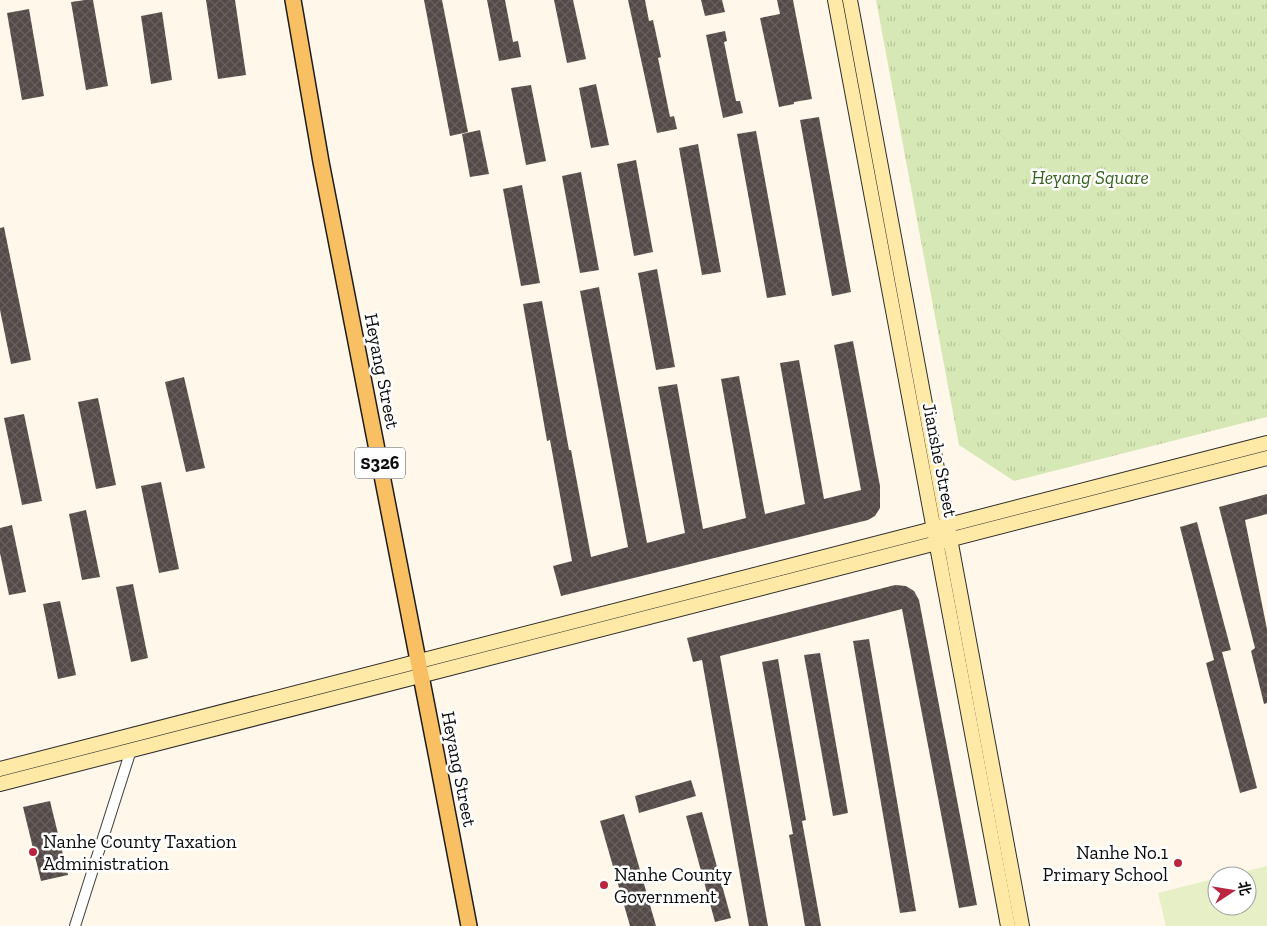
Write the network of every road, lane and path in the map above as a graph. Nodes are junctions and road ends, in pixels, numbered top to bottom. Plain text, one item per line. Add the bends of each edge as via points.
1 (284, 0) edge
2 (293, 0) edge
3 (835, 0) edge
4 (850, 0) edge
5 (1267, 443) edge
6 (1267, 458) edge
7 (947, 525) junction
8 (934, 529) junction
9 (950, 540) junction
10 (936, 543) junction
11 (415, 670) junction
12 (131, 750) junction
13 (0, 769) edge
14 (0, 784) edge
15 (76, 926) edge
16 (459, 926) edge
17 (469, 926) edge
18 (1008, 926) edge
19 (1022, 926) edge

1 - 11 main road, Heyang Street / S326 via 312,163
2 - 11 main road, Heyang Street / S326
3 - 8 main road, Jianshe Street
4 - 7 main road, Jianshe Street
5 - 7 main road
6 - 9 main road
7 - 8 main road
7 - 9 main road, Jianshe Street
8 - 10 main road, Jianshe Street
8 - 11 main road
9 - 10 main road
9 - 19 main road, Jianshe Street
10 - 11 main road
10 - 18 main road, Jianshe Street
11 - 12 main road
11 - 13 main road
11 - 16 main road, Heyang Street / S326
11 - 17 main road, Heyang Street / S326
12 - 14 main road
12 - 15 street

